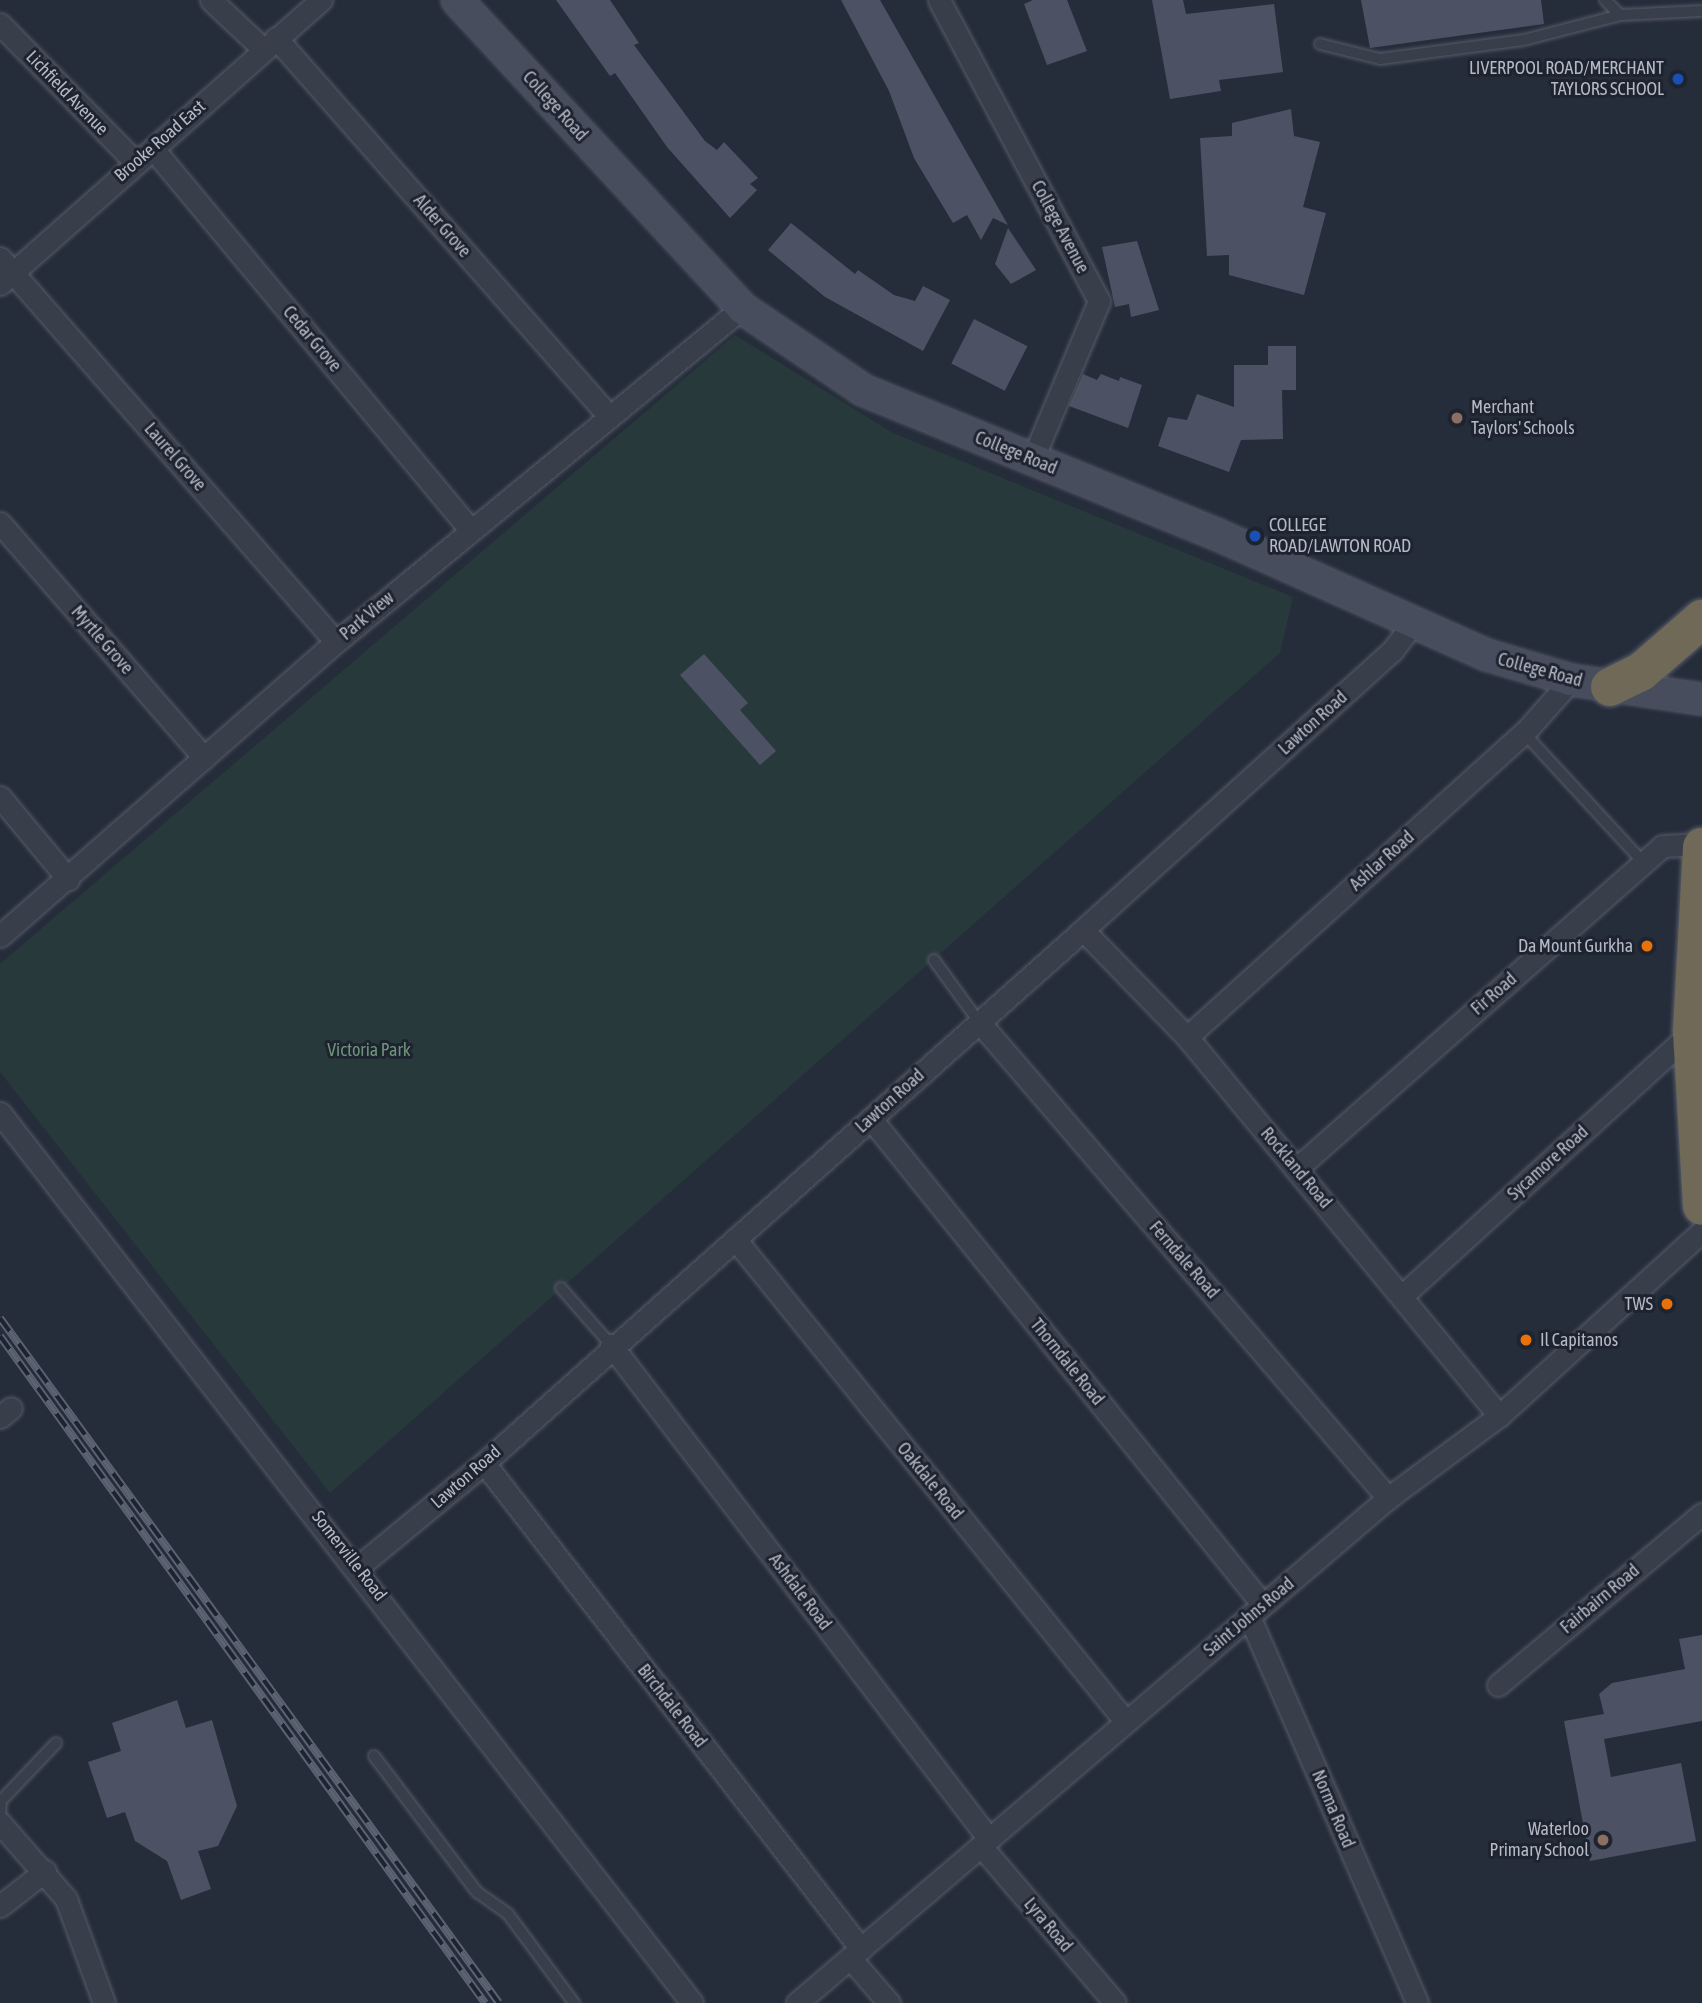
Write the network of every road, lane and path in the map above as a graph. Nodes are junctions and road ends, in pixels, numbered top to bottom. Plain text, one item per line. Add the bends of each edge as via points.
1 (211, 0) edge
2 (321, 0) edge
3 (457, 0) edge
4 (939, 0) edge
5 (1605, 0) edge
6 (1702, 11) edge
7 (1620, 15) junction
8 (0, 24) edge
9 (270, 44) junction
10 (1320, 44) dead end
11 (154, 150) junction
12 (135, 162) junction
13 (5, 271) edge
14 (743, 308) junction
15 (608, 415) junction
16 (1032, 460) junction
17 (0, 523) edge
18 (470, 529) junction
19 (1702, 619) edge
20 (1412, 624) junction
21 (336, 642) junction
22 (1571, 680) junction
23 (1610, 687) junction
24 (1702, 699) edge
25 (1524, 733) junction
26 (204, 758) junction
27 (0, 797) edge
28 (1702, 845) edge
29 (1643, 862) junction
30 (68, 878) junction
31 (1700, 926) edge
32 (1083, 930) junction
33 (0, 936) edge
34 (934, 960) dead end
35 (979, 1022) junction
36 (1692, 1032) junction
37 (1187, 1037) junction
38 (1699, 1082) edge
39 (0, 1113) edge
40 (871, 1118) junction
41 (1296, 1169) junction
42 (1702, 1206) edge
43 (1702, 1231) edge
44 (735, 1239) junction
45 (561, 1288) dead end
46 (1404, 1294) junction
47 (611, 1345) junction
48 (1499, 1416) junction
49 (484, 1463) junction
50 (1388, 1498) junction
51 (1702, 1514) edge
52 (358, 1567) junction
53 (1256, 1610) junction
54 (1498, 1685) dead end
55 (1126, 1722) junction
56 (55, 1743) dead end
57 (374, 1756) dead end
58 (0, 1816) edge
59 (0, 1823) edge
60 (985, 1843) junction
61 (45, 1871) junction
62 (0, 1906) edge
63 (856, 1953) junction
64 (104, 2003) edge
65 (574, 2003) edge
66 (692, 2003) edge
67 (797, 2003) edge
68 (889, 2003) edge
69 (1115, 2003) edge
70 (1417, 2003) edge

1 - 9 street, Alder Grove
2 - 9 street, Brooke Road East
3 - 14 street, College Road
4 - 16 street, College Avenue via 1099,301
5 - 7 lane
6 - 7 lane
7 - 10 lane via 1524,40 1380,59
8 - 12 street, Lichfield Avenue
9 - 11 street, Brooke Road East
9 - 15 street, Alder Grove
11 - 12 street, Brooke Road East
11 - 18 street, Cedar Grove
12 - 13 street, Brooke Road East
13 - 21 street, Laurel Grove
14 - 15 street, Park View
14 - 16 street, College Road via 802,354 863,390
15 - 18 street, Park View
16 - 20 street, College Road via 1216,534
17 - 26 street, Myrtle Grove
18 - 21 street, Park View
19 - 23 highway via 1642,672
20 - 22 street, College Road via 1488,655
20 - 32 street, Lawton Road via 1392,651
21 - 26 street, Park View
22 - 23 street, College Road
22 - 25 street, Ashlar Road
23 - 24 street, College Road
25 - 29 lane
25 - 37 street, Ashlar Road
26 - 30 street, Park View
27 - 30 street
28 - 29 street, Fir Road via 1662,846
28 - 31 highway
29 - 41 street, Fir Road
30 - 33 street, Park View
31 - 36 highway
32 - 35 street, Lawton Road
32 - 37 street, Rockland Road
34 - 35 lane
35 - 40 street, Lawton Road
35 - 50 street, Ferndale Road
36 - 38 highway
36 - 46 street, Sycamore Road
37 - 41 street, Rockland Road
38 - 42 highway
39 - 52 street, Somerville Road
40 - 44 street, Lawton Road
40 - 53 street, Thorndale Road
41 - 46 street, Rockland Road
43 - 48 street, Saint Johns Road
44 - 47 street, Lawton Road
44 - 55 street, Oakdale Road
45 - 47 lane
46 - 48 street, Rockland Road
47 - 49 street, Lawton Road
47 - 60 street, Ashdale Road
48 - 50 street, Saint Johns Road
49 - 52 street, Lawton Road
49 - 63 street, Birchdale Road
50 - 53 street, Saint Johns Road
51 - 54 street, Fairbairn Road
52 - 66 street, Somerville Road
53 - 55 street, Saint Johns Road
53 - 70 street, Norma Road
55 - 60 street, Saint Johns Road
56 - 58 lane via 1,1801
57 - 65 lane via 477,1892 508,1914
59 - 61 street
60 - 63 street, Saint Johns Road
60 - 69 street, Lyra Road
61 - 62 street
61 - 64 street via 66,1899
63 - 67 street, Saint Johns Road
63 - 68 street, Birchdale Road

